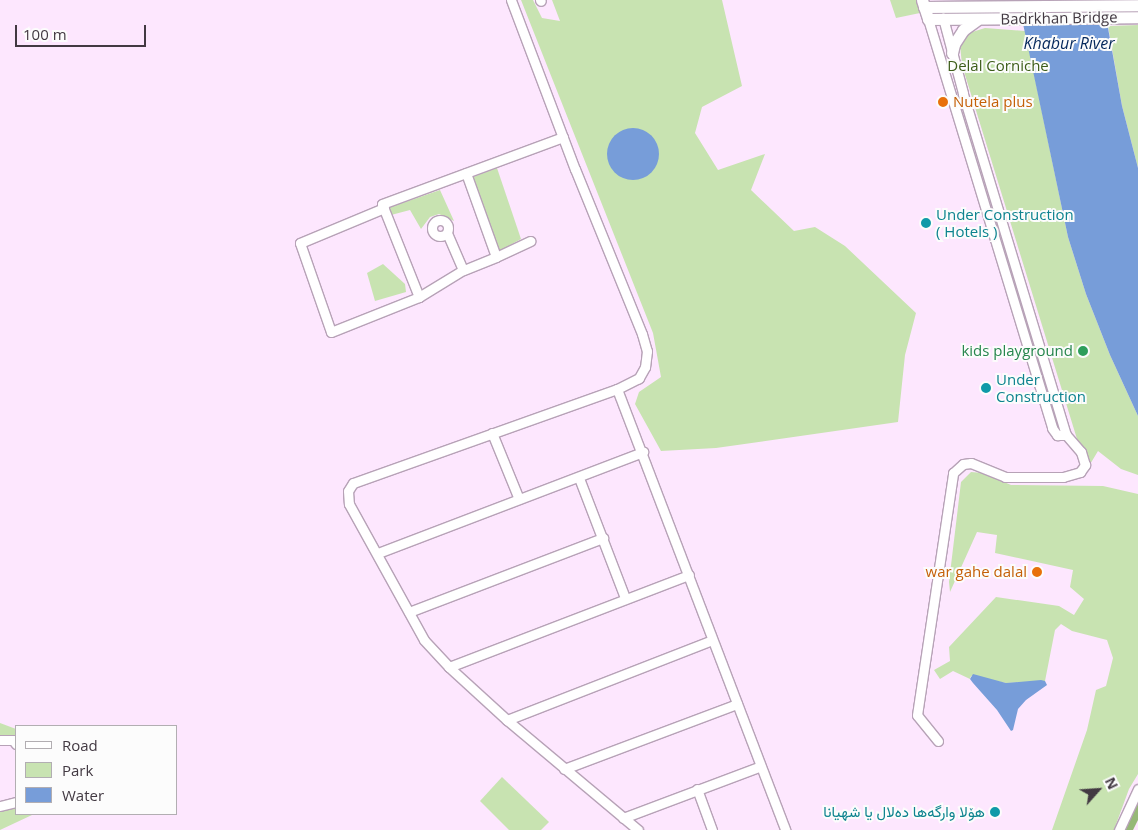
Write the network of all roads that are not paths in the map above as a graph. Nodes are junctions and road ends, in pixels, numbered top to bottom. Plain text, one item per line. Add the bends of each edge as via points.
1 (511, 0) edge
2 (938, 3) edge
3 (923, 4) edge
4 (974, 5) edge
5 (1136, 8) edge
6 (943, 18) junction
7 (928, 19) junction
8 (981, 20) junction
9 (952, 53) junction
10 (963, 93) junction
11 (950, 96) junction
12 (563, 137) junction
13 (466, 173) junction
14 (384, 208) junction
15 (447, 232) dead end
16 (531, 241) dead end
17 (496, 257) junction
18 (463, 270) junction
19 (419, 297) junction
20 (617, 389) junction
21 (492, 433) junction
22 (1066, 435) junction
23 (643, 452) junction
24 (579, 478) junction
25 (519, 499) junction
26 (603, 538) junction
27 (378, 554) junction
28 (689, 576) junction
29 (625, 598) junction
30 (409, 612) junction
31 (712, 640) junction
32 (449, 667) junction
33 (737, 704) junction
34 (507, 720) junction
35 (0, 740) edge
36 (938, 741) dead end
37 (15, 742) edge
38 (761, 766) junction
39 (564, 769) junction
40 (697, 789) junction
41 (1138, 790) edge
42 (15, 802) edge
43 (0, 806) edge
44 (623, 818) junction
45 (638, 830) edge
46 (712, 830) edge
47 (786, 830) edge
48 (1119, 830) edge

1 - 12 street
2 - 3 main road, Badrkhan Bridge
2 - 4 main road, Badrkhan Bridge
2 - 6 main road
3 - 7 main road
4 - 5 main road, Badrkhan Bridge
5 - 8 main road, Badrkhan Bridge
6 - 7 main road, Badrkhan Bridge
6 - 8 main road, Badrkhan Bridge
6 - 9 street
7 - 11 street
8 - 9 main road via 963,30
9 - 10 street
10 - 11 street
10 - 22 street
11 - 22 street via 1052,428 1057,435
12 - 13 street
12 - 20 street via 647,351 646,367 639,378
13 - 14 street via 382,204
13 - 17 street
14 - 19 street
14 - 19 street via 300,244 330,332
15 - 18 street
16 - 17 street
17 - 18 street
18 - 19 street
20 - 21 street
20 - 23 street
21 - 25 street
21 - 27 street via 353,483 348,492 349,504
22 - 36 street via 1084,457 1080,472 1072,476 1005,477 971,463 963,464 953,473 917,715
23 - 24 street
23 - 28 street
24 - 25 street
24 - 26 street
25 - 27 street
26 - 29 street
26 - 30 street
27 - 30 street
28 - 29 street
28 - 31 street
29 - 32 street
30 - 32 street via 424,640
31 - 33 street
31 - 34 street
32 - 34 street
33 - 38 street
33 - 39 street
34 - 39 street
35 - 37 street
38 - 40 street
38 - 47 street
39 - 44 street
40 - 44 street
40 - 46 street
41 - 48 street
42 - 43 street
44 - 45 street

